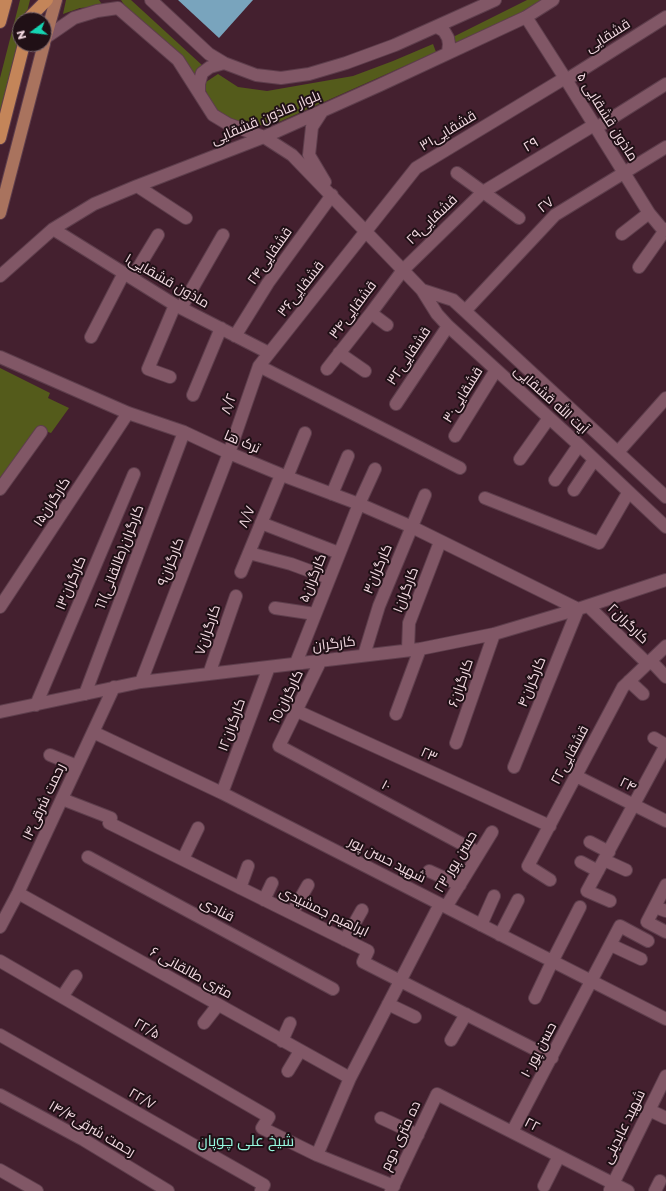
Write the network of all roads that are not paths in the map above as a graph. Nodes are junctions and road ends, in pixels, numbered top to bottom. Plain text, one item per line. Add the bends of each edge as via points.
1 (6, 0) edge
2 (35, 0) edge
3 (48, 0) edge
4 (56, 0) edge
5 (151, 0) edge
6 (495, 0) edge
7 (553, 0) edge
8 (116, 4) edge
9 (32, 12) edge
10 (36, 12) edge
11 (52, 14) edge
12 (526, 17) junction
13 (666, 17) edge
14 (0, 22) edge
15 (437, 27) junction
16 (52, 36) edge
17 (22, 52) edge
18 (41, 52) edge
19 (448, 53) junction
20 (224, 63) junction
21 (566, 79) junction
22 (666, 84) edge
23 (198, 91) junction
24 (323, 110) junction
25 (595, 126) junction
26 (264, 137) junction
27 (0, 138) edge
28 (666, 147) edge
29 (457, 173) dead end
30 (624, 173) junction
31 (137, 186) junction
32 (483, 192) junction
33 (332, 196) junction
34 (0, 213) edge
35 (649, 213) junction
36 (186, 218) dead end
37 (519, 218) dead end
38 (53, 229) junction
39 (665, 230) edge
40 (366, 231) junction
41 (158, 234) dead end
42 (622, 234) dead end
43 (222, 235) dead end
44 (661, 245) edge
45 (639, 267) dead end
46 (403, 270) junction
47 (128, 275) junction
48 (0, 276) edge
49 (422, 290) junction
50 (178, 306) junction
51 (465, 311) junction
52 (371, 313) junction
53 (386, 326) dead end
54 (448, 326) junction
55 (221, 328) junction
56 (235, 336) junction
57 (91, 337) dead end
58 (269, 353) junction
59 (339, 353) junction
60 (0, 358) edge
61 (259, 366) junction
62 (327, 369) dead end
63 (496, 370) junction
64 (365, 371) dead end
65 (170, 377) dead end
66 (193, 395) dead end
67 (666, 398) edge
68 (396, 404) dead end
69 (128, 413) junction
70 (549, 418) junction
71 (41, 432) dead end
72 (184, 432) junction
73 (305, 433) dead end
74 (455, 436) dead end
75 (579, 445) junction
76 (618, 452) junction
77 (229, 453) junction
78 (348, 456) dead end
79 (520, 459) dead end
80 (594, 460) junction
81 (460, 468) dead end
82 (375, 469) dead end
83 (134, 474) dead end
84 (284, 476) junction
85 (555, 480) dead end
86 (0, 489) edge
87 (574, 490) dead end
88 (628, 492) junction
89 (332, 494) junction
90 (425, 496) dead end
91 (666, 497) edge
92 (485, 498) dead end
93 (359, 504) junction
94 (261, 523) junction
95 (666, 527) edge
96 (412, 528) junction
97 (440, 542) junction
98 (249, 553) junction
99 (339, 553) junction
100 (241, 572) dead end
101 (329, 578) junction
102 (666, 580) edge
103 (236, 596) dead end
104 (0, 607) edge
105 (275, 608) dead end
106 (583, 608) junction
107 (315, 614) junction
108 (494, 634) junction
109 (666, 646) edge
110 (414, 650) junction
111 (364, 655) junction
112 (321, 660) junction
113 (296, 663) junction
114 (650, 663) junction
115 (270, 666) junction
116 (209, 674) junction
117 (666, 677) edge
118 (629, 681) junction
119 (141, 682) junction
120 (114, 688) junction
121 (84, 694) junction
122 (643, 694) dead end
123 (36, 705) junction
124 (297, 711) junction
125 (0, 712) edge
126 (396, 714) dead end
127 (93, 732) junction
128 (654, 738) dead end
129 (456, 742) dead end
130 (279, 746) joint
131 (50, 755) dead end
132 (77, 766) junction
133 (514, 767) dead end
134 (576, 776) junction
135 (222, 794) junction
136 (62, 798) junction
137 (634, 805) junction
138 (666, 821) edge
139 (550, 826) junction
140 (198, 828) dead end
141 (492, 832) dead end
142 (590, 842) dead end
143 (480, 853) junction
144 (606, 856) junction
145 (88, 857) dead end
146 (183, 859) junction
147 (581, 862) dead end
148 (248, 866) dead end
149 (626, 870) dead end
150 (429, 871) dead end
151 (598, 871) junction
152 (550, 880) dead end
153 (272, 883) dead end
154 (308, 885) dead end
155 (460, 885) junction
156 (666, 885) edge
157 (240, 888) junction
158 (18, 893) junction
159 (494, 896) dead end
160 (264, 900) junction
161 (518, 900) dead end
162 (610, 901) dead end
163 (443, 906) junction
164 (580, 907) dead end
165 (660, 909) edge
166 (4, 910) edge
167 (362, 910) dead end
168 (292, 913) junction
169 (481, 925) junction
170 (0, 927) edge
171 (666, 932) edge
172 (500, 935) junction
173 (345, 940) junction
174 (648, 941) dead end
175 (611, 944) junction
176 (641, 959) dead end
177 (0, 961) edge
178 (552, 962) junction
179 (76, 976) dead end
180 (400, 981) junction
181 (592, 982) junction
182 (333, 989) dead end
183 (62, 997) junction
184 (535, 998) dead end
185 (218, 1004) junction
186 (388, 1004) junction
187 (466, 1014) junction
188 (415, 1017) dead end
189 (666, 1020) edge
190 (204, 1023) dead end
191 (290, 1023) dead end
192 (0, 1035) edge
193 (451, 1040) dead end
194 (282, 1041) junction
195 (300, 1051) junction
196 (552, 1058) junction
197 (288, 1071) dead end
198 (666, 1076) edge
199 (350, 1078) junction
200 (438, 1094) joint
201 (0, 1095) edge
202 (649, 1110) junction
203 (381, 1118) dead end
204 (666, 1118) edge
205 (512, 1132) junction
206 (418, 1135) junction
207 (318, 1155) junction
208 (559, 1156) junction
209 (0, 1170) edge
210 (544, 1186) dead end
211 (611, 1187) edge
212 (392, 1189) edge
213 (37, 1191) edge
214 (168, 1191) edge
215 (261, 1191) edge
216 (628, 1191) edge

1 - 14 highway
2 - 9 highway
3 - 10 highway
4 - 11 main road
5 - 20 street, بلوار ماذون قشقایی via 209,54
6 - 15 street, بلوار ماذون قشقایی
7 - 12 street, بلوار ماذون قشقایی
8 - 16 street via 74,18
8 - 23 street, آیت الله قشقایی via 178,60
12 - 19 street, بلوار ماذون قشقایی
12 - 21 street, ماذون قشقایی ۵
13 - 21 street, قشقایی
15 - 19 street via 444,31 448,38
15 - 20 street, بلوار ماذون قشقایی via 346,63 309,74 281,78 256,75
17 - 27 highway
18 - 34 main road
19 - 24 street, بلوار ماذون قشقایی
20 - 23 street via 210,67 202,73
21 - 25 street, ماذون قشقایی ۵
21 - 40 street, ۳۱قشقایی via 416,168
22 - 25 street, ۲۹
23 - 26 street, آیت الله قشقایی via 214,115 228,124
24 - 26 street, بلوار ماذون قشقایی
24 - 33 street via 312,127 309,154
25 - 30 street, ماذون قشقایی ۵
25 - 32 street, ۲۹
26 - 31 street, بلوار ماذون قشقایی
26 - 33 street, آیت الله قشقایی via 292,155
28 - 30 street, ۲۷
29 - 32 street
30 - 35 street, ماذون قشقایی ۵
30 - 51 street, ۲۷ via 555,215
31 - 36 street
31 - 38 street, بلوار ماذون قشقایی via 94,204
32 - 37 street
32 - 46 street, قشقایی۲۹
33 - 40 street, آیت الله قشقایی
33 - 56 street, قشقایی۲۴ via 268,283
35 - 39 street, ماذون قشقایی ۵
35 - 42 street
38 - 47 street, ماذون قشقایی۱
38 - 48 street, بلوار ماذون قشقایی
39 - 44 street
40 - 46 street, آیت الله قشقایی
40 - 58 street, قشقایی۳۶
41 - 47 street
43 - 50 street
44 - 45 street
46 - 49 street, آیت الله قشقایی
46 - 52 street, قشقایی۳۴
47 - 50 street, ماذون قشقایی۱
47 - 57 street
49 - 51 street, آیت الله قشقایی via 453,300
49 - 54 street, آیت الله قشقایی
50 - 55 street, ماذون قشقایی۱
50 - 65 street via 148,369
51 - 76 street, آیت الله قشقایی
52 - 53 street
52 - 59 street, قشقایی۳۴
54 - 63 street, آیت الله قشقایی
54 - 68 street, قشقایی۳۲
55 - 56 street, ماذون قشقایی۱
55 - 66 street
56 - 58 street, ماذون قشقایی۱
58 - 61 street, قشقایی۳۶
59 - 62 street, قشقایی۳۴
59 - 64 street
60 - 69 street, ترک ها
61 - 77 street, ۸/۲
61 - 81 street
63 - 70 street, آیت الله قشقایی
63 - 74 street, قشقایی۳۰
67 - 76 street
69 - 72 street, ترک ها
69 - 104 street, ۱۵کارگران
70 - 75 street, آیت الله قشقایی
70 - 79 street
71 - 86 street
72 - 77 street, ترک ها
72 - 121 street, 11کارگران(طالقانی)
73 - 84 street, ۸/۷
75 - 80 street, آیت الله قشقایی
75 - 85 street
76 - 91 street, آیت الله قشقایی
77 - 84 street, ترک ها
77 - 119 street, کارگران۹
78 - 89 street
80 - 87 street
80 - 88 street, آیت الله قشقایی
82 - 93 street, کارگران۵
83 - 123 street, کارگران۱۳
84 - 89 street, ترک ها
84 - 94 street, ۸/۷
88 - 92 street via 599,543
88 - 95 street, آیت الله قشقایی
89 - 93 street, ترک ها
90 - 96 street, کارگران۳
93 - 96 street, ترک ها
93 - 99 street, کارگران۵
94 - 98 street, ۸/۷
94 - 99 street
96 - 97 street, ترک ها
96 - 111 street, کارگران۳ via 379,606
97 - 106 street, کارگران۲
97 - 110 street, ۱کارگران via 409,623
98 - 100 street, ۸/۷
98 - 101 street via 291,564
99 - 101 street, کارگران۵
101 - 107 street, کارگران۵
102 - 106 street, کارگران
103 - 116 street, کارگران۷
105 - 107 street
106 - 108 street, کارگران
106 - 114 street, کارگران۲
106 - 133 street, کارگران۴
107 - 113 street, کارگران۵
108 - 110 street, کارگران
108 - 129 street, ۶کارگران
109 - 114 street, ۲۲قشقایی
110 - 111 street, کارگران
110 - 126 street, ۱کارگران
111 - 112 street, کارگران
112 - 113 street, کارگران
112 - 124 street, 10کارگران
113 - 115 street, کارگران
114 - 117 street, کارگران۲
114 - 118 street, ۲۲قشقایی
115 - 116 street, کارگران
115 - 135 street, ۱۲کارگران
116 - 119 street, کارگران
118 - 122 street
118 - 134 street, ۲۲قشقایی via 623,687
119 - 120 street, کارگران
120 - 121 street, کارگران
120 - 127 street, ۱۴رحمت شرقی
121 - 123 street, کارگران
123 - 125 street, کارگران
124 - 130 street, 10کارگران
124 - 139 street, ۲۳
127 - 132 street, ۱۴رحمت شرقی
127 - 135 street, شهید حسن پور
128 - 137 street via 666,745
130 - 143 street, ۱۰
131 - 132 street
132 - 136 street, ۱۴رحمت شرقی
134 - 137 street, ۲۴
134 - 139 street, ۲۲قشقایی
135 - 163 street, شهید حسن پور
136 - 146 street, ابراهیم جمشیدی
136 - 158 street, ۱۴رحمت شرقی
137 - 138 street, ۲۴
137 - 144 street
139 - 152 street, ۲۲قشقایی via 528,866
140 - 146 street
141 - 143 street, ۲۳ حسن پور
142 - 144 street
143 - 155 street, ۲۳ حسن پور
144 - 149 street
144 - 151 street
145 - 182 street, قنادی
146 - 157 street, ابراهیم جمشیدی
147 - 151 street
148 - 157 street
150 - 155 street
151 - 162 street via 587,891
153 - 160 street
154 - 168 street
155 - 163 street, ۲۳ حسن پور
156 - 165 street
157 - 160 street, ابراهیم جمشیدی
158 - 166 street, ۱۴رحمت شرقی
158 - 185 street, ۶ متری طالقانی
159 - 169 street
160 - 168 street, ابراهیم جمشیدی
161 - 172 street
163 - 169 street, شهید حسن پور
163 - 180 street, ۲۳ حسن پور
164 - 178 street
165 - 171 street via 647,922
166 - 170 street, ۱۴رحمت شرقی
167 - 173 street
168 - 173 street, ابراهیم جمشیدی
169 - 172 street, شهید حسن پور
172 - 178 street, شهید حسن پور
173 - 180 street, ابراهیم جمشیدی via 368,951 363,962
174 - 175 street, ۱۰ حسن پور via 620,926
175 - 176 street
175 - 181 street, ۱۰ حسن پور
177 - 183 street, ۲۲/۵
178 - 181 street, شهید حسن پور
178 - 184 street
179 - 183 street
180 - 186 street, ۲۳ حسن پور
180 - 187 street, ابراهیم جمشیدی
181 - 189 street, شهید حسن پور
181 - 196 street, ۱۰ حسن پور
183 - 207 street, ۲۲/۵ via 269,1117 262,1128
185 - 190 street
185 - 194 street, ۶ متری طالقانی
186 - 188 street
186 - 199 street, ۲۳ حسن پور
187 - 193 street
187 - 196 street, ابراهیم جمشیدی
191 - 194 street
192 - 215 street, ۲۲/۷ via 264,1185
194 - 195 street, ۶ متری طالقانی
195 - 197 street
195 - 199 street, ۶ متری طالقانی
196 - 205 street, ۱۰ حسن پور
198 - 202 street, شهید عابدینی
199 - 207 street, ۲۳ حسن پور
200 - 205 street, ۲۲
200 - 206 street, ده متری دوم
201 - 214 street, ۱۴/۴رحمت شرقی via 84,1140
202 - 204 street
202 - 211 street, شهید عابدینی
203 - 206 street
205 - 208 street, ۲۲
206 - 212 street, ده متری دوم
207 - 212 street
208 - 210 street
208 - 211 street, ۲۲
209 - 213 street
211 - 216 street, ۲۲

